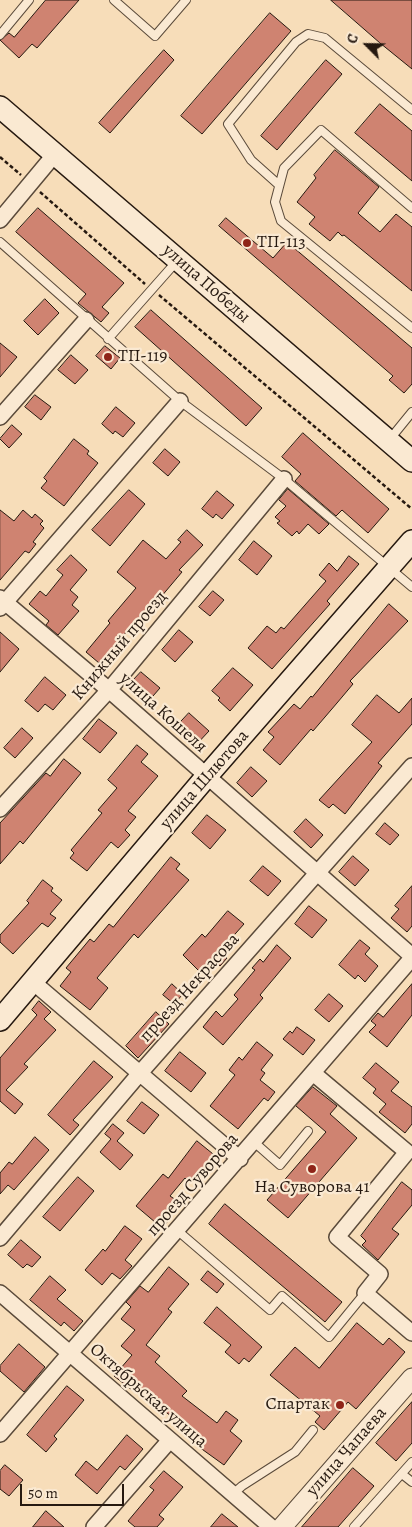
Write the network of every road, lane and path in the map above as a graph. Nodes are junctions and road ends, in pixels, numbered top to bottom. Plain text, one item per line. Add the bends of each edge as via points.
1 (29, 0) edge
2 (114, 0) edge
3 (186, 0) edge
4 (0, 35) edge
5 (0, 107) edge
6 (412, 110) edge
7 (55, 154) junction
8 (0, 157) edge
9 (30, 183) junction
10 (280, 185) junction
11 (412, 208) edge
12 (0, 220) edge
13 (0, 242) edge
14 (178, 260) junction
15 (152, 290) junction
16 (86, 320) junction
17 (412, 328) edge
18 (108, 340) junction
19 (180, 401) junction
20 (412, 412) edge
21 (0, 417) edge
22 (388, 441) junction
23 (412, 461) edge
24 (284, 479) junction
25 (412, 509) edge
26 (412, 541) edge
27 (390, 567) junction
28 (412, 587) edge
29 (2, 602) edge
30 (109, 690) junction
31 (412, 766) edge
32 (206, 778) junction
33 (0, 809) edge
34 (317, 874) junction
35 (412, 957) edge
36 (33, 982) junction
37 (0, 1020) edge
38 (140, 1073) junction
39 (313, 1073) junction
40 (308, 1131) dead end
41 (254, 1142) junction
42 (240, 1159) junction
43 (178, 1230) junction
44 (0, 1238) edge
45 (0, 1293) edge
46 (365, 1293) junction
47 (412, 1333) edge
48 (71, 1354) junction
49 (412, 1378) edge
50 (313, 1430) dead end
51 (0, 1434) edge
52 (170, 1440) junction
53 (412, 1462) edge
54 (402, 1474) junction
55 (412, 1482) edge
56 (233, 1494) junction
57 (94, 1527) edge
58 (271, 1527) edge
59 (282, 1527) edge
60 (354, 1527) edge

1 - 4 lane
2 - 3 lane via 155,36
5 - 7 main road, улица Победы
6 - 10 lane via 325,38 308,34 296,42 228,124 251,160
7 - 9 street
7 - 14 main road, улица Победы
8 - 9 path
9 - 12 street
9 - 15 path
10 - 11 lane via 284,168 321,130
10 - 17 lane via 275,202 281,221
13 - 16 lane
14 - 15 lane
14 - 22 main road, улица Победы
15 - 18 lane
15 - 25 path
16 - 18 lane
16 - 21 street
18 - 19 lane
19 - 24 lane
19 - 29 street
20 - 22 lane
22 - 23 main road, улица Победы
24 - 27 lane
24 - 30 street, Книжный проезд
26 - 27 main road, улица Шлютова
27 - 28 lane
27 - 32 main road, улица Шлютова
29 - 30 street, улица Кошеля
30 - 32 street, улица Кошеля
30 - 33 street, Книжный проезд
31 - 34 street, проезд Некрасова
32 - 34 street, улица Кошеля
32 - 36 main road, улица Шлютова
34 - 35 street, улица Кошеля
34 - 38 street, проезд Некрасова
35 - 39 street, проезд Суворова
36 - 37 main road, улица Шлютова
36 - 38 street
38 - 42 street
38 - 44 street, проезд Некрасова
39 - 41 street, проезд Суворова
39 - 46 street via 407,1152 337,1237 380,1274
40 - 41 lane via 280,1165
41 - 42 street, проезд Суворова
42 - 43 street, проезд Суворова
43 - 46 lane via 270,1310 282,1296 329,1337
43 - 48 street, проезд Суворова
45 - 48 street, Октябрьская улица
46 - 47 street
48 - 51 street, проезд Суворова
48 - 52 street, Октябрьская улица
49 - 59 street, улица Чапаева
50 - 56 lane via 295,1452
52 - 56 street, Октябрьская улица
52 - 57 street
53 - 54 lane
54 - 55 lane
54 - 60 lane
56 - 58 street, Октябрьская улица

